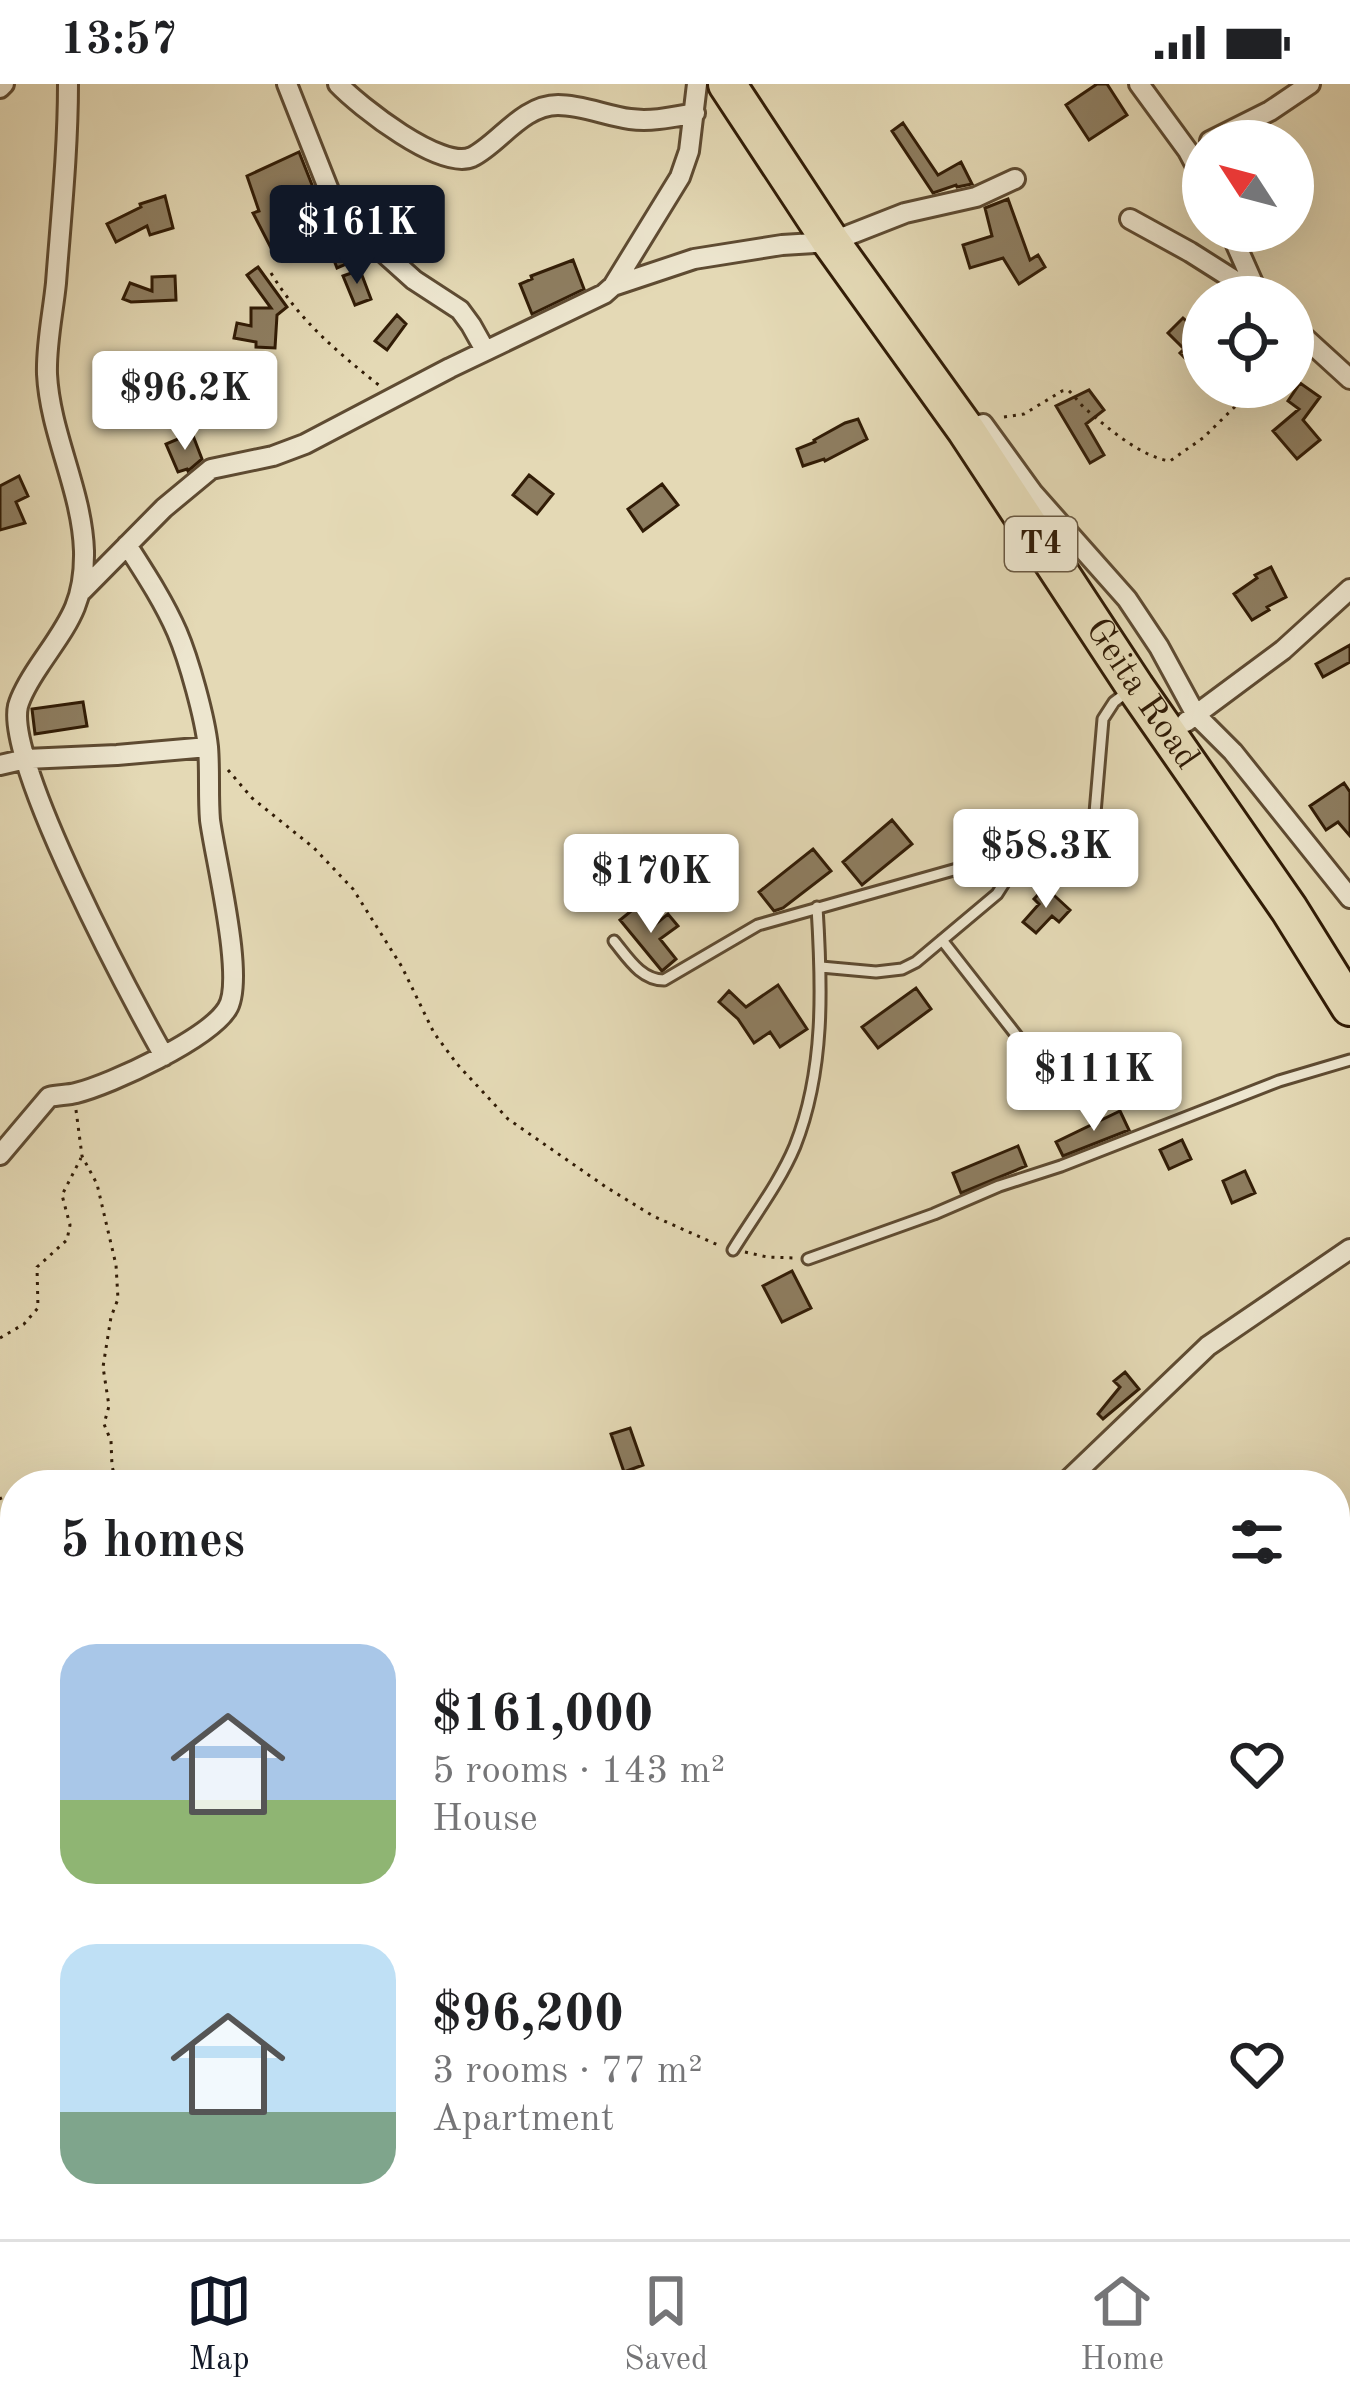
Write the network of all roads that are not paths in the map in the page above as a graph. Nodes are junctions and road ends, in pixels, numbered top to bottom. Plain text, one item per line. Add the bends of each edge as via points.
1 (68, 84) edge
2 (286, 84) edge
3 (338, 84) edge
4 (697, 84) edge
5 (727, 84) edge
6 (1139, 84) edge
7 (1310, 84) edge
8 (694, 113) junction
9 (1254, 120) edge
10 (1182, 128) edge
11 (1015, 179) dead end
12 (334, 203) dead end
13 (1130, 219) dead end
14 (831, 242) junction
15 (384, 253) dead end
16 (1228, 276) edge
17 (613, 286) junction
18 (1314, 346) edge
19 (485, 350) junction
20 (1350, 379) edge
21 (974, 427) junction
22 (127, 545) junction
23 (1350, 589) edge
24 (82, 591) junction
25 (1135, 687) junction
26 (1182, 725) junction
27 (208, 747) junction
28 (26, 759) junction
29 (0, 765) edge
30 (1014, 853) junction
31 (1350, 898) edge
32 (817, 907) junction
33 (942, 940) junction
34 (614, 941) dead end
35 (821, 967) junction
36 (1350, 1007) edge
37 (164, 1056) junction
38 (1350, 1060) edge
39 (1067, 1100) dead end
40 (0, 1155) edge
41 (1350, 1249) edge
42 (733, 1250) road end
43 (808, 1259) road end
44 (1079, 1470) edge

1 - 24 street via 47,371 81,520
2 - 12 street
3 - 8 street via 386,126 457,159 556,105 634,120
4 - 8 street
5 - 14 highway, Geita Road / T4
6 - 10 street
7 - 9 street
8 - 17 street via 680,177
11 - 14 street
13 - 16 street
14 - 17 street via 713,255
14 - 21 highway, Geita Road / T4
15 - 19 street via 460,310
17 - 19 street
18 - 20 street
19 - 22 street via 304,444 211,469
21 - 25 highway, Geita Road / T4
21 - 26 street via 1127,599 1159,646
22 - 24 street
22 - 27 street via 177,633
23 - 26 street
24 - 28 street via 18,706
25 - 26 highway, Geita Road / T4
25 - 30 lane via 1103,719 1090,825
26 - 31 street via 1233,752
26 - 36 highway, Geita Road / T4
27 - 28 street
27 - 37 street via 234,994 215,1022
28 - 29 street
28 - 37 street via 106,951
30 - 32 lane
30 - 33 lane via 997,894
32 - 34 lane via 758,925 664,980 645,975
32 - 35 lane
33 - 35 lane via 892,971
33 - 39 lane
35 - 42 lane via 806,1112 793,1150
37 - 40 street via 50,1097
38 - 43 lane
41 - 44 street via 1208,1346

